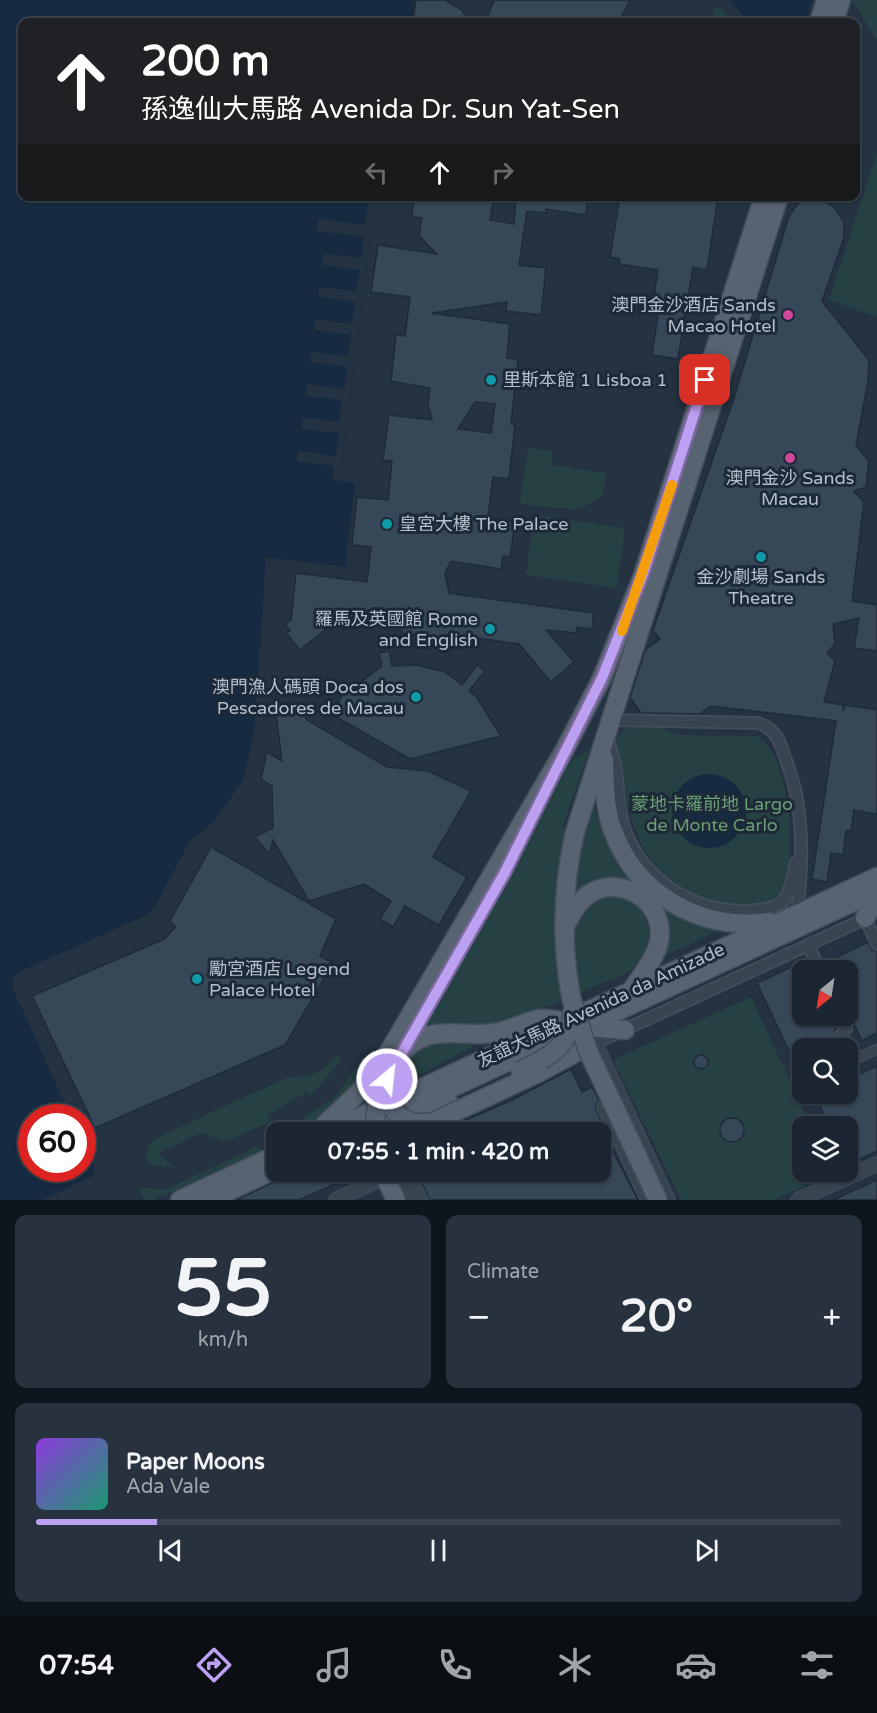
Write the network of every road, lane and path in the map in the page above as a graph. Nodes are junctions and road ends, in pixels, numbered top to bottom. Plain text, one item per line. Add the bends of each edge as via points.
1 (826, 0) edge
2 (842, 0) edge
3 (820, 18) edge
4 (835, 18) edge
5 (762, 201) edge
6 (777, 201) edge
7 (607, 733) junction
8 (564, 751) junction
9 (800, 847) junction
10 (877, 877) edge
11 (877, 891) edge
12 (877, 897) edge
13 (871, 916) edge
14 (789, 917) junction
15 (563, 929) junction
16 (877, 944) edge
17 (808, 945) junction
18 (815, 960) edge
19 (631, 991) junction
20 (571, 998) junction
21 (565, 1021) junction
22 (584, 1026) junction
23 (845, 1026) edge
24 (625, 1030) junction
25 (838, 1037) dead end
26 (596, 1043) junction
27 (877, 1049) edge
28 (579, 1051) junction
29 (398, 1057) junction
30 (858, 1058) edge
31 (605, 1063) junction
32 (588, 1071) junction
33 (389, 1074) junction
34 (328, 1122) edge
35 (347, 1122) edge
36 (374, 1122) edge
37 (387, 1122) edge
38 (413, 1122) edge
39 (266, 1160) edge
40 (877, 1164) edge
41 (266, 1174) edge
42 (370, 1182) edge
43 (383, 1182) edge
44 (395, 1182) edge
45 (412, 1182) edge
46 (180, 1200) edge
47 (210, 1200) edge
48 (336, 1200) edge
49 (396, 1200) edge
50 (409, 1200) edge
51 (421, 1200) edge
52 (648, 1200) edge
53 (658, 1200) edge
54 (668, 1200) edge
55 (798, 1200) edge

1 - 3 main road
2 - 4 main road
5 - 8 main road via 643,574 602,678
6 - 7 main road
7 - 9 street via 758,723 768,727 782,745 796,784 801,812
7 - 9 street via 628,838 644,864 675,891 703,905 723,909 774,907 788,894
7 - 14 main road via 606,805 616,838 648,885 696,915 718,921 752,924
7 - 15 main road via 575,832 565,887
8 - 29 main road via 504,874
8 - 34 main road via 383,1061 351,1102
9 - 14 street
10 - 14 main road, 友誼大馬路 Avenida da Amizade
11 - 22 main road, 友誼大馬路 Avenida da Amizade
12 - 13 main road
13 - 16 street
13 - 17 street
14 - 19 main road, 友誼大馬路 Avenida da Amizade
15 - 19 main road via 588,895 609,887 631,890 644,898 657,916 660,938
15 - 20 main road
17 - 18 street
17 - 24 street
19 - 21 main road, 友誼大馬路 Avenida da Amizade
20 - 38 main road, bridge via 568,1034 553,1054
20 - 53 main road, bridge via 588,1051
21 - 29 main road via 540,1019 490,1033 430,1034 412,1043
21 - 35 main road, 友誼大馬路 Avenida da Amizade
22 - 24 main road
22 - 37 main road, 友誼大馬路 Avenida da Amizade
23 - 25 street
24 - 26 street
26 - 28 street
26 - 31 street
27 - 30 street
28 - 32 street
28 - 33 main road, bridge via 433,1122 421,1124 404,1119 392,1107 386,1091
29 - 33 main road
31 - 32 street via 592,1065
31 - 54 street
32 - 52 street
33 - 36 main road, bridge
39 - 46 main road
40 - 55 street
41 - 47 main road
42 - 48 street
43 - 49 main road, bridge
44 - 50 street
45 - 51 street

